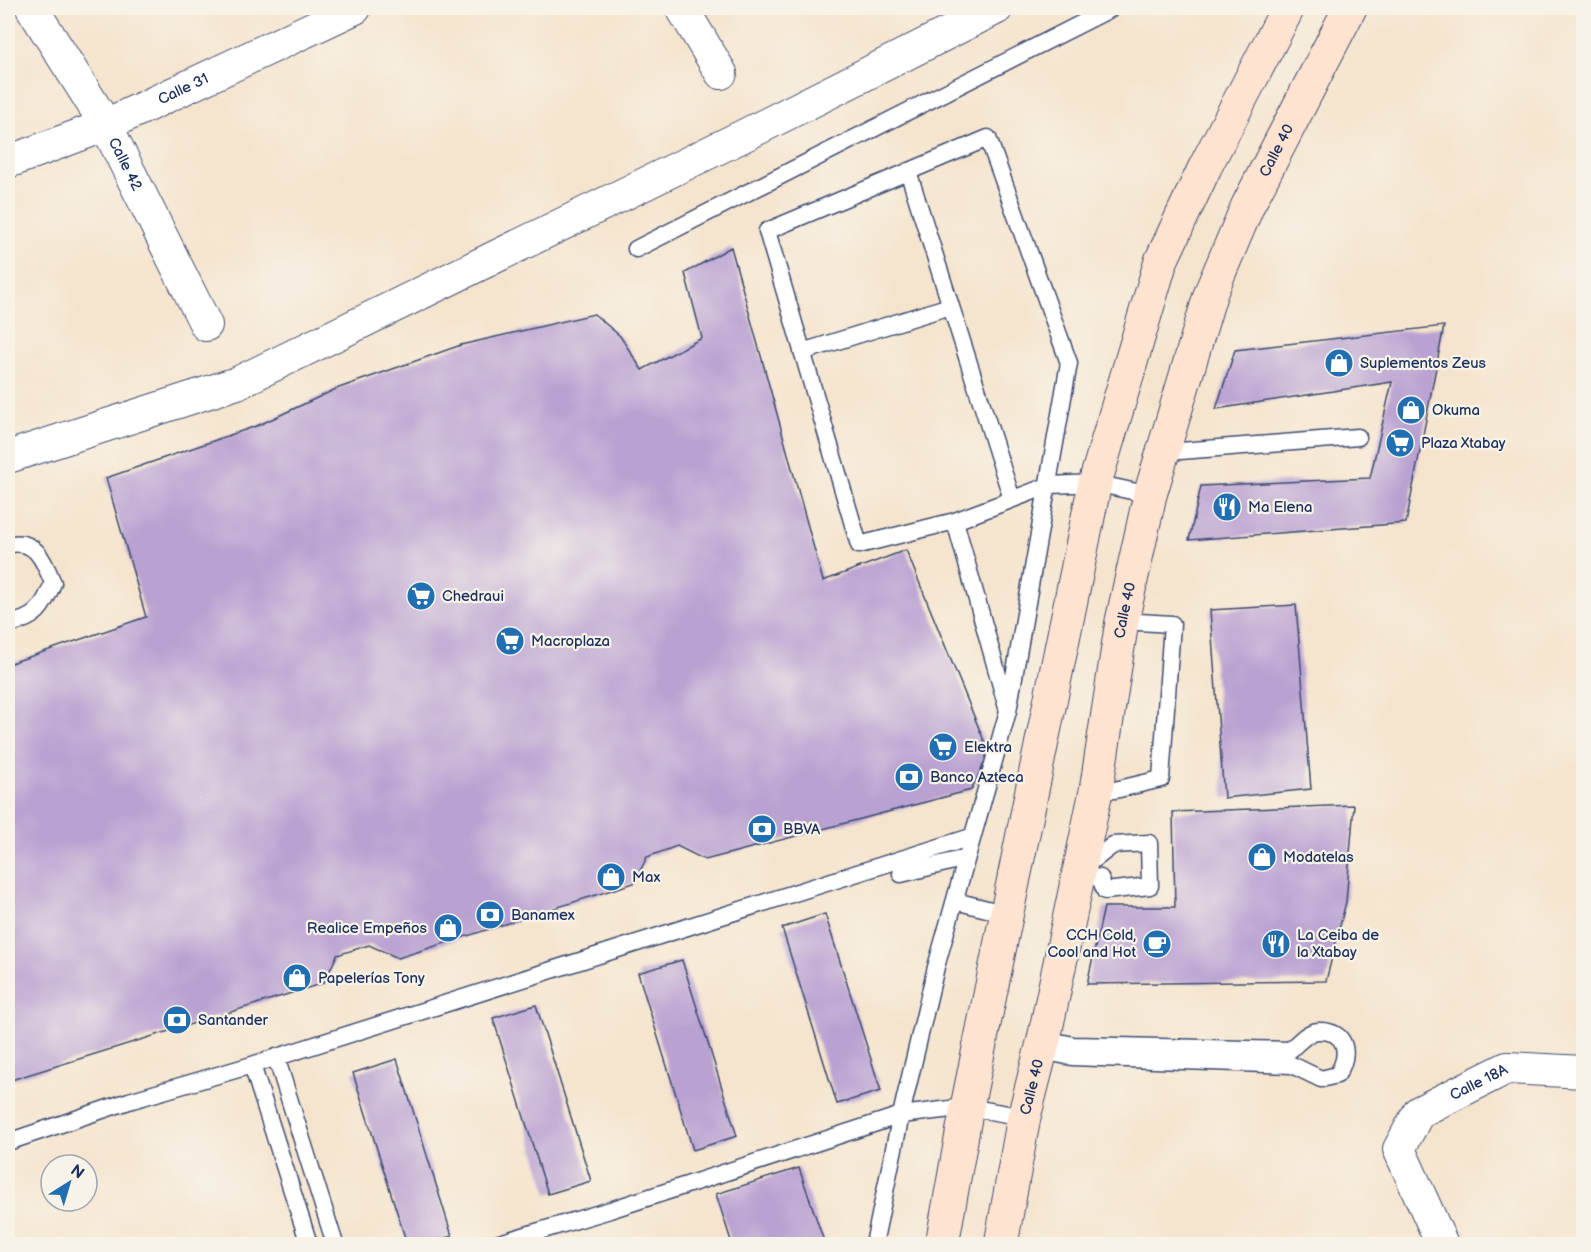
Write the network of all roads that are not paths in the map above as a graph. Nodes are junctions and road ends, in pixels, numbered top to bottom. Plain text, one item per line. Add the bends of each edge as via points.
1 (32, 8) edge
2 (356, 8) edge
3 (682, 8) edge
4 (997, 8) edge
5 (1112, 8) edge
6 (1288, 8) edge
7 (1350, 8) edge
8 (722, 74) dead end
9 (106, 125) junction
10 (8, 162) edge
11 (908, 171) junction
12 (636, 249) dead end
13 (950, 306) junction
14 (206, 326) dead end
15 (802, 352) junction
16 (1358, 437) dead end
17 (1165, 448) junction
18 (8, 457) edge
19 (1095, 483) junction
20 (1050, 485) junction
21 (1149, 495) junction
22 (1012, 499) junction
23 (955, 521) junction
24 (8, 545) edge
25 (1122, 621) junction
26 (8, 624) edge
27 (1008, 711) junction
28 (1096, 791) junction
29 (971, 837) junction
30 (966, 858) junction
31 (901, 874) dead end
32 (955, 901) junction
33 (1007, 914) junction
34 (1042, 1045) junction
35 (276, 1057) junction
36 (252, 1065) junction
37 (1584, 1072) edge
38 (967, 1107) junction
39 (901, 1115) junction
40 (1024, 1117) junction
41 (8, 1142) edge
42 (309, 1245) edge
43 (335, 1245) edge
44 (496, 1245) edge
45 (874, 1245) edge
46 (942, 1245) edge
47 (1001, 1245) edge
48 (1442, 1245) edge

1 - 9 street, Calle 42
2 - 9 street, Calle 31
3 - 8 street
4 - 18 street via 237,383
5 - 12 lane
6 - 19 main road via 1161,261
7 - 17 main road, Calle 40 via 1248,205 1211,292
9 - 10 street, Calle 31
9 - 14 street, Calle 42
11 - 13 lane
11 - 15 lane via 767,231
11 - 20 lane via 988,138 1069,363
13 - 15 lane
13 - 22 lane
15 - 23 lane via 859,545
16 - 17 lane via 1180,451
17 - 21 main road, Calle 40
19 - 20 lane
19 - 21 lane
19 - 33 main road
20 - 22 lane
20 - 27 lane
21 - 25 main road, Calle 40
22 - 23 lane
23 - 27 lane
24 - 26 lane via 19,542 32,547 44,559 53,583 43,607 20,622
25 - 28 main road, Calle 40
25 - 28 lane via 1172,624 1161,779
27 - 29 lane
28 - 34 main road, Calle 40
29 - 30 lane
29 - 35 lane
30 - 31 lane
30 - 32 lane
32 - 33 lane
32 - 39 lane
33 - 38 main road
34 - 34 lane via 1072,1058 1292,1065 1321,1079 1337,1075 1346,1061 1346,1048 1335,1035 1317,1030 1290,1050
34 - 40 main road, Calle 40
35 - 36 lane
35 - 43 lane
36 - 41 lane
36 - 42 lane
37 - 48 street, Calle 18A via 1507,1068 1419,1112 1399,1149
38 - 39 lane
38 - 40 lane
38 - 46 main road
39 - 44 lane
39 - 45 lane
40 - 47 main road, Calle 40

